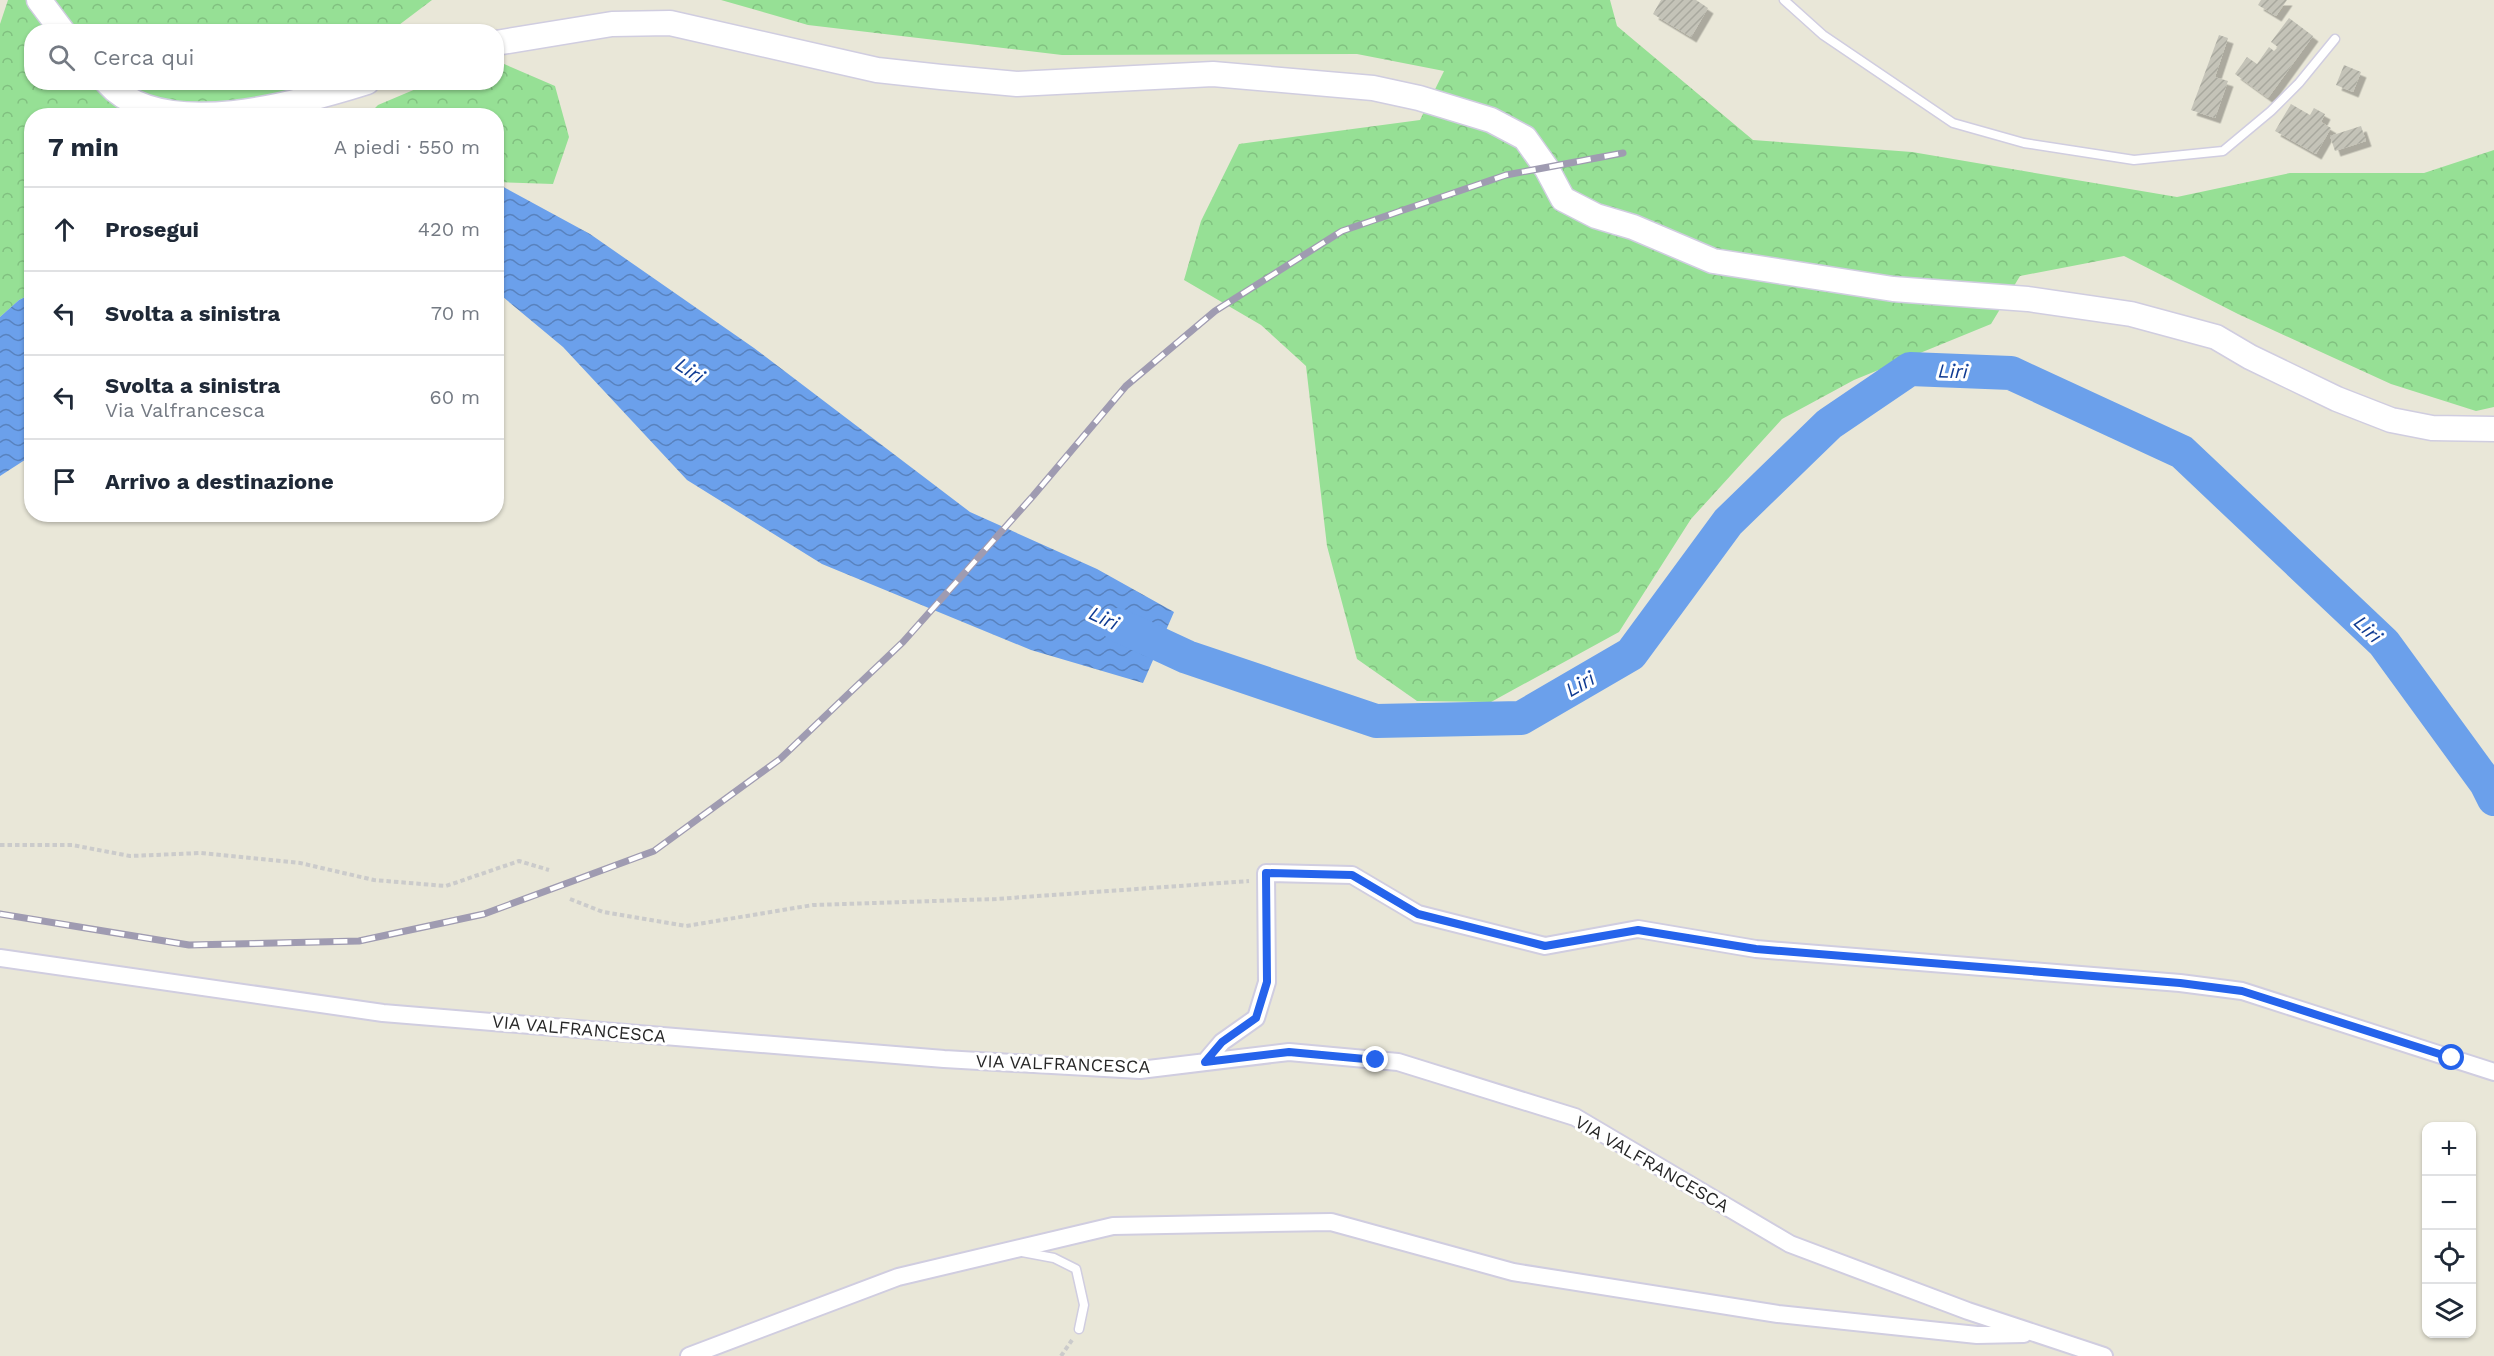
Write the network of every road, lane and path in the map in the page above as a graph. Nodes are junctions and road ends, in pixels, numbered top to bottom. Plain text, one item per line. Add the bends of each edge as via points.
1 (39, 0) edge
2 (1784, 0) edge
3 (57, 24) edge
4 (2336, 39) dead end
5 (504, 42) edge
6 (114, 90) edge
7 (341, 90) edge
8 (151, 108) edge
9 (268, 108) edge
10 (2494, 429) edge
11 (0, 845) edge
12 (549, 870) dead end
13 (1266, 873) junction
14 (570, 899) dead end
15 (0, 958) edge
16 (1205, 1062) junction
17 (2494, 1072) edge
18 (1012, 1250) junction
19 (1079, 1329) joint
20 (2038, 1334) junction
21 (688, 1356) edge
22 (1061, 1356) edge
23 (2104, 1356) edge

1 - 3 main road
2 - 4 lane via 1823,35 1953,123 2024,143 2134,160 2223,151 2292,90
5 - 10 main road via 612,24 670,23 877,70 941,77 1017,84 1213,74 1373,88 1491,120 1524,138 1563,199 1596,216 1633,227 1713,261 1893,289 2028,299 2131,314 2216,337 2337,399 2391,420 2432,429
6 - 8 main road
7 - 9 main road
11 - 12 path via 72,845 130,856 201,853 300,863 374,880 446,886 519,861
13 - 14 path via 1249,881 1215,884 996,899 813,905 686,926 603,912
13 - 16 street via 1267,982 1256,1018 1222,1042
13 - 17 street via 1352,875 1418,914 1545,946 1638,930 1756,949 2242,991
15 - 16 street, VIA VALFRANCESCA via 395,1014 944,1059 1140,1070
16 - 20 street, VIA VALFRANCESCA via 1289,1052 1398,1062 1575,1117 1790,1244
18 - 19 lane via 1054,1258 1076,1269 1084,1305
18 - 20 street via 1113,1226 1331,1222 1513,1272 1778,1314 1977,1335
18 - 21 street via 898,1277
19 - 22 path
20 - 23 street, VIA VALFRANCESCA

